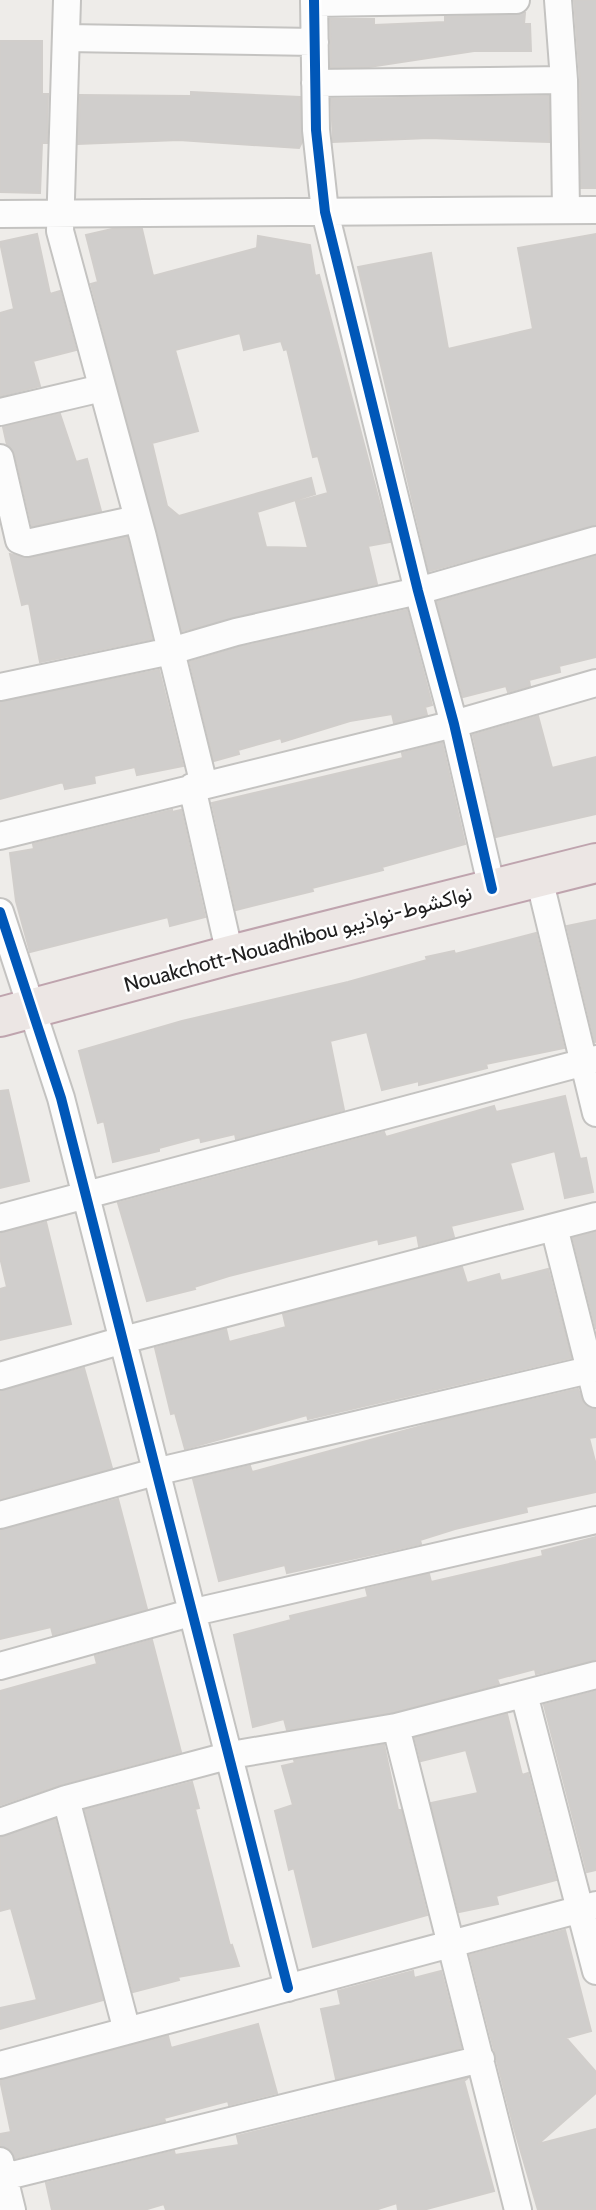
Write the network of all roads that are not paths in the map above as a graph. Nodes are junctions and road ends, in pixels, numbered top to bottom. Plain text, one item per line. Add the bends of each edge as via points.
1 (66, 0) edge
2 (516, 0) edge
3 (558, 0) edge
4 (314, 2) edge
5 (66, 37) junction
6 (315, 42) junction
7 (564, 80) junction
8 (315, 83) junction
9 (566, 209) junction
10 (596, 210) edge
11 (325, 212) junction
12 (0, 214) edge
13 (61, 215) junction
14 (102, 388) junction
15 (0, 412) edge
16 (0, 458) edge
17 (137, 519) junction
18 (596, 540) edge
19 (418, 591) junction
20 (171, 651) junction
21 (596, 683) edge
22 (0, 687) edge
23 (454, 723) junction
24 (198, 786) junction
25 (0, 836) edge
26 (596, 863) edge
27 (539, 878) junction
28 (492, 889) junction
29 (0, 912) edge
30 (230, 955) junction
31 (17, 1013) edge
32 (590, 1061) edge
33 (596, 1113) edge
34 (87, 1198) junction
35 (596, 1216) edge
36 (0, 1219) edge
37 (554, 1227) junction
38 (123, 1340) junction
39 (0, 1376) edge
40 (593, 1382) edge
41 (155, 1472) junction
42 (0, 1515) edge
43 (596, 1520) edge
44 (190, 1613) junction
45 (0, 1666) edge
46 (596, 1675) edge
47 (524, 1694) junction
48 (396, 1727) junction
49 (231, 1755) junction
50 (66, 1799) junction
51 (0, 1822) edge
52 (588, 1907) edge
53 (452, 1943) junction
54 (596, 1971) edge
55 (288, 1988) junction
56 (127, 2031) junction
57 (481, 2059) junction
58 (0, 2064) edge
59 (2, 2169) edge
60 (12, 2210) edge
61 (518, 2210) edge

1 - 5 street
2 - 4 street
3 - 7 street
4 - 6 street
5 - 6 street
5 - 13 street
6 - 8 street
7 - 8 street
7 - 9 street
8 - 11 street
9 - 10 street
9 - 11 street
11 - 13 street
11 - 19 street
12 - 13 street
13 - 14 street via 63,246
14 - 15 street
14 - 17 street
16 - 17 street via 19,540 27,543
17 - 20 street
18 - 19 street
19 - 20 street
19 - 23 street
20 - 22 street
20 - 24 street
21 - 23 street
23 - 24 street
23 - 28 street
24 - 25 street
24 - 30 street
26 - 27 highway, Nouakchott-Nouadhibou نواكشوط-نواذيبو
27 - 28 highway, Nouakchott-Nouadhibou نواكشوط-نواذيبو
27 - 32 street
28 - 30 highway, Nouakchott-Nouadhibou نواكشوط-نواذيبو
29 - 31 street
30 - 31 highway, Nouakchott-Nouadhibou نواكشوط-نواذيبو
31 - 34 street
32 - 33 street
32 - 34 street
34 - 36 street
34 - 38 street
35 - 37 street
37 - 38 street
37 - 40 street
38 - 39 street
38 - 41 street
40 - 41 street
41 - 42 street
41 - 44 street
43 - 44 street
44 - 45 street
44 - 49 street
46 - 47 street
47 - 48 street
47 - 52 street
48 - 49 street
48 - 53 street
49 - 50 street
49 - 55 street
50 - 51 street
50 - 56 street
52 - 53 street
52 - 54 street
53 - 55 street
53 - 57 street
55 - 56 street
56 - 58 street
57 - 59 street
57 - 61 street
59 - 60 street

